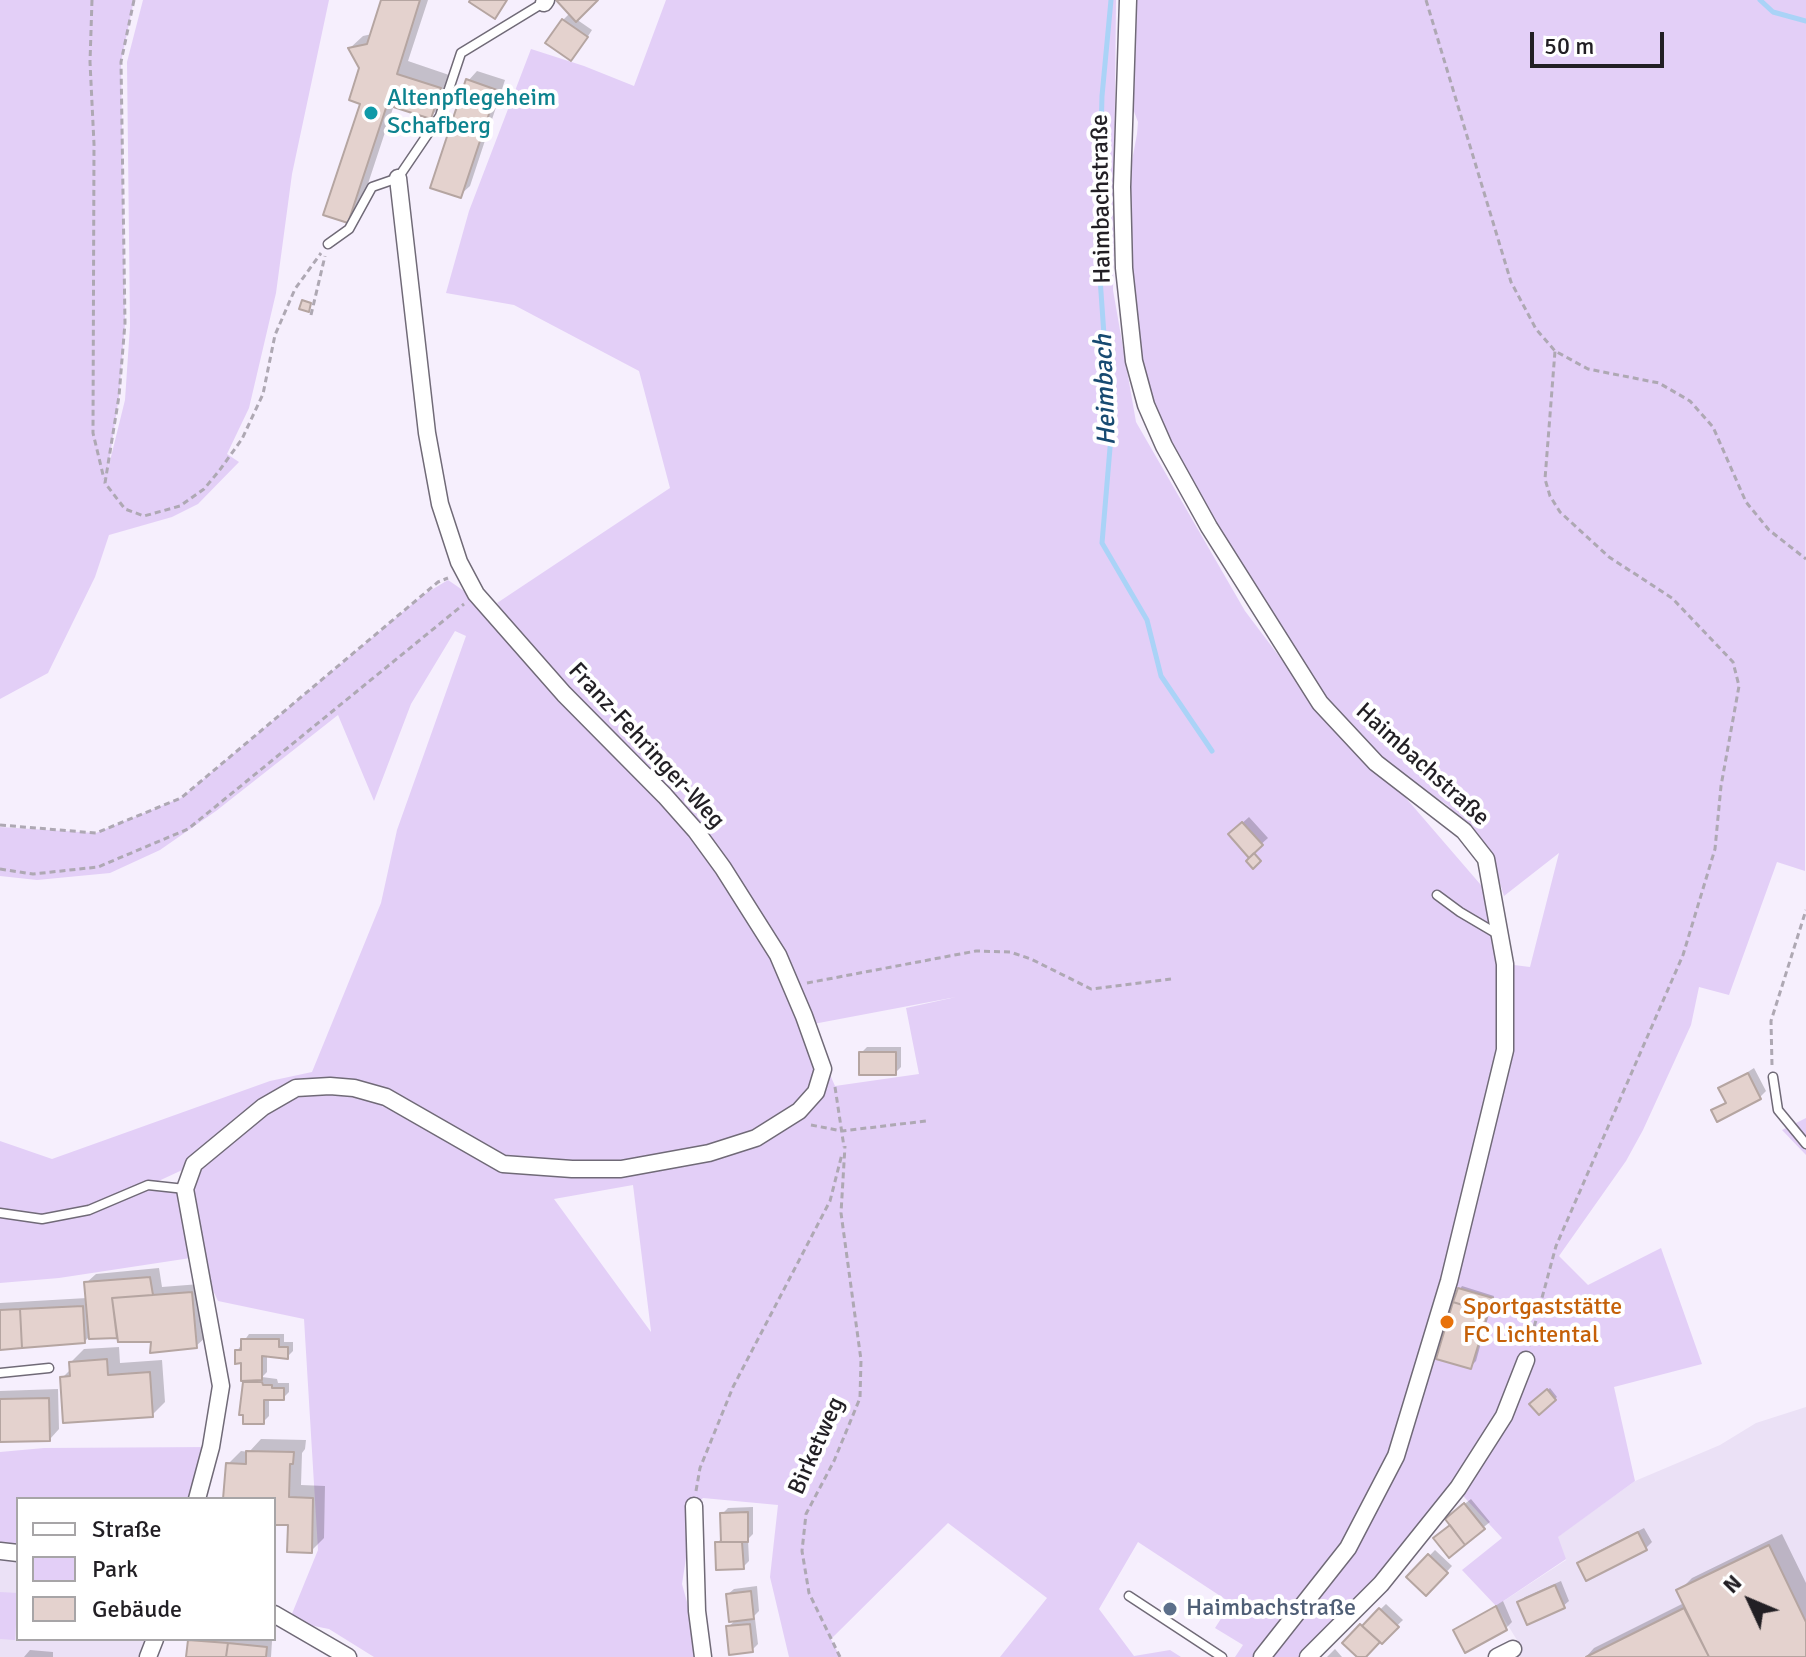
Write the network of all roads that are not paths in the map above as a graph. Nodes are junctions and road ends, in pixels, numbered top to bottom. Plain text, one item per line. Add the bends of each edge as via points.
1 (1128, 0) edge
2 (545, 1) edge
3 (398, 178) junction
4 (328, 244) road end
5 (1437, 895) dead end
6 (1500, 935) junction
7 (1773, 1077) road end
8 (1806, 1144) edge
9 (185, 1189) junction
10 (0, 1213) edge
11 (1526, 1360) road end
12 (49, 1368) dead end
13 (0, 1373) edge
14 (198, 1497) edge
15 (694, 1506) road end
16 (1129, 1596) dead end
17 (276, 1615) edge
18 (1513, 1649) dead end
19 (348, 1657) edge
20 (703, 1657) edge
21 (1222, 1657) edge
22 (1262, 1657) edge
23 (1308, 1657) edge
24 (1497, 1657) edge

1 - 6 street, Haimbachstraße via 1124,268 1134,361 1146,405 1209,527 1320,703 1376,763 1464,831 1486,859
2 - 3 lane via 461,53 440,116
3 - 4 lane via 372,187 349,229
3 - 9 street, Franz-Fehringer-Weg via 427,433 440,504 459,562 476,594 564,694 696,831 778,955 823,1069 816,1092 799,1111 756,1138 709,1153 621,1169 503,1164 386,1097 354,1088 296,1088 244,1120 194,1164
5 - 6 lane
6 - 22 street, Haimbachstraße via 1505,1050 1449,1281 1396,1456 1348,1548
7 - 8 lane via 1778,1110
9 - 10 lane via 148,1185 89,1210 42,1219
9 - 14 street via 221,1386
11 - 23 street via 1504,1416 1458,1488 1381,1584
12 - 13 lane
15 - 20 street
16 - 21 lane
17 - 19 street
18 - 24 street

